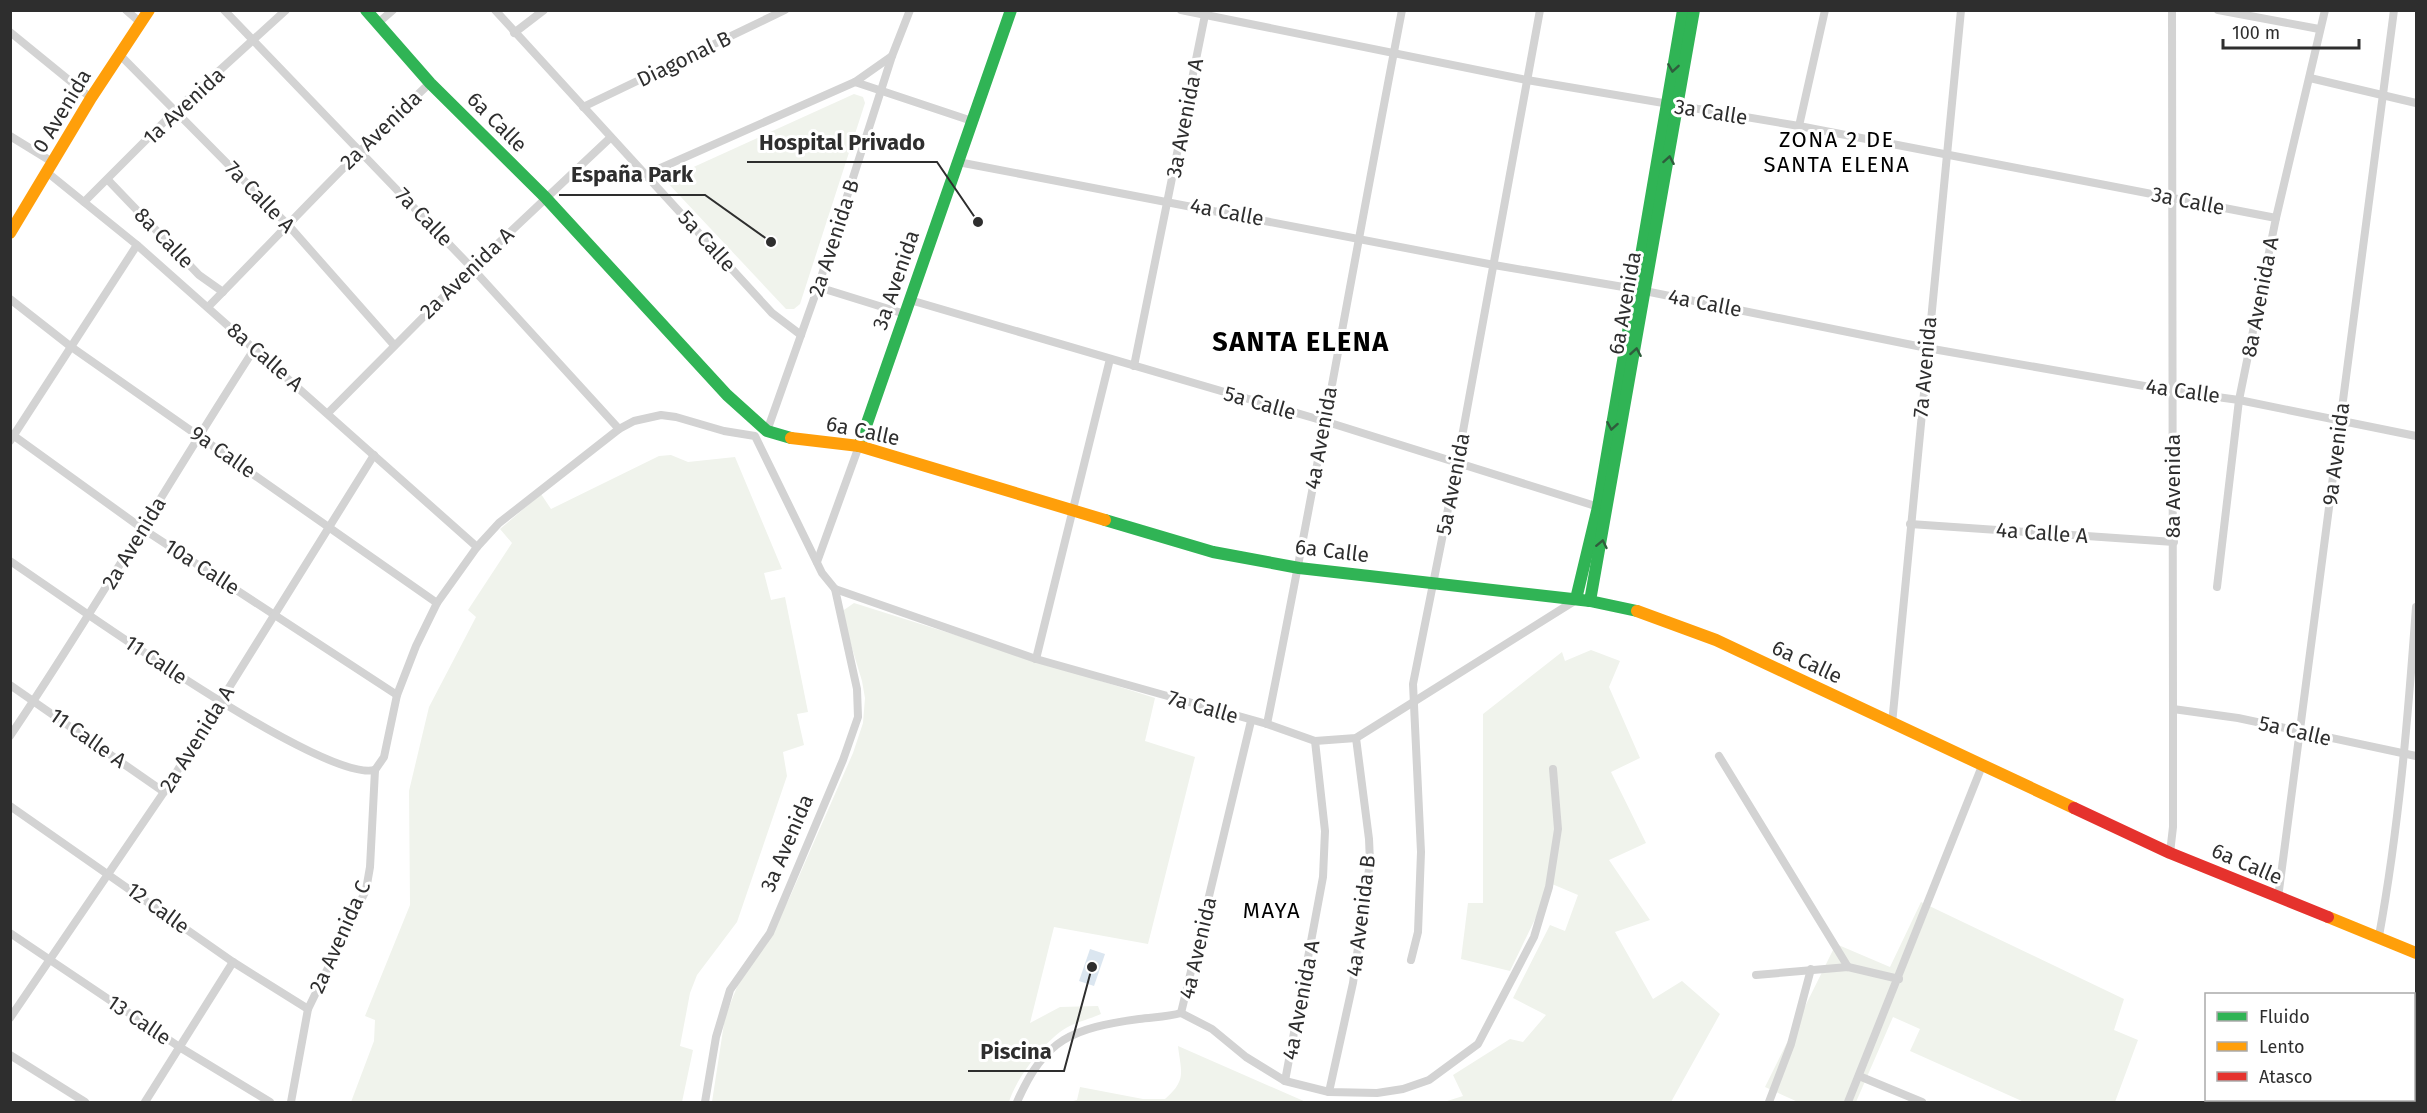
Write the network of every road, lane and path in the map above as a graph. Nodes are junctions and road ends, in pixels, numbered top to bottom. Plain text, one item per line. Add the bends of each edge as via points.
1 (126, 10) edge
2 (149, 10) edge
3 (224, 10) edge
4 (286, 10) edge
5 (366, 10) edge
6 (393, 10) edge
7 (495, 10) edge
8 (544, 10) edge
9 (785, 10) edge
10 (910, 10) edge
11 (1011, 10) edge
12 (1181, 10) edge
13 (1402, 10) edge
14 (1540, 10) edge
15 (1683, 10) edge
16 (1694, 10) edge
17 (1825, 10) edge
18 (1961, 10) edge
19 (2172, 10) edge
20 (2218, 10) edge
21 (2325, 10) edge
22 (2394, 10) edge
23 (1205, 13) edge
24 (141, 23) junction
25 (378, 23) junction
26 (2319, 30) junction
27 (10, 32) edge
28 (514, 33) junction
29 (254, 41) junction
30 (1394, 52) junction
31 (119, 54) junction
32 (892, 56) junction
33 (2310, 78) junction
34 (1527, 80) junction
35 (855, 82) junction
36 (430, 83) junction
37 (882, 93) junction
38 (2383, 94) junction
39 (91, 98) junction
40 (2416, 103) edge
41 (1673, 106) junction
42 (583, 108) junction
43 (176, 110) junction
44 (972, 121) junction
45 (1799, 126) junction
46 (10, 136) edge
47 (610, 138) junction
48 (359, 149) junction
49 (1945, 154) junction
50 (958, 162) junction
51 (51, 168) junction
52 (647, 174) junction
53 (108, 180) junction
54 (545, 197) junction
55 (2173, 198) junction
56 (1169, 201) junction
57 (84, 202) junction
58 (2276, 218) junction
59 (289, 226) junction
60 (10, 233) edge
61 (1358, 237) junction
62 (137, 245) junction
63 (1494, 265) junction
64 (472, 268) junction
65 (818, 287) junction
66 (1641, 290) junction
67 (223, 292) junction
68 (10, 299) edge
69 (910, 300) junction
70 (208, 307) junction
71 (905, 314) junction
72 (801, 335) junction
73 (394, 345) junction
74 (70, 346) junction
75 (255, 348) junction
76 (1927, 348) junction
77 (1110, 358) junction
78 (1134, 366) junction
79 (2173, 391) junction
80 (2239, 400) junction
81 (328, 412) junction
82 (2340, 420) junction
83 (1324, 422) junction
84 (619, 429) junction
85 (767, 431) junction
86 (199, 434) junction
87 (2416, 436) edge
88 (12, 437) edge
89 (859, 446) junction
90 (374, 455) junction
91 (1457, 464) junction
92 (1603, 509) junction
93 (1072, 510) junction
94 (1910, 524) junction
95 (330, 528) junction
96 (143, 529) junction
97 (2174, 542) junction
98 (477, 547) junction
99 (10, 561) edge
100 (817, 562) junction
101 (1299, 567) junction
102 (1433, 583) junction
103 (2217, 587) dead end
104 (835, 589) junction
105 (1576, 600) junction
106 (1590, 601) junction
107 (437, 603) junction
108 (2416, 607) edge
109 (273, 614) junction
110 (90, 615) junction
111 (1036, 659) junction
112 (10, 685) edge
113 (397, 695) junction
114 (34, 701) junction
115 (220, 703) junction
116 (1412, 703) junction
117 (2174, 710) junction
118 (1251, 721) junction
119 (1267, 724) junction
120 (1892, 724) junction
121 (2299, 733) junction
122 (10, 736) edge
123 (1356, 738) junction
124 (1315, 741) junction
125 (2405, 754) junction
126 (1719, 756) dead end
127 (2416, 756) edge
128 (1982, 766) junction
129 (1553, 769) dead end
130 (375, 770) junction
131 (164, 792) junction
132 (10, 807) edge
133 (2170, 853) junction
134 (110, 873) junction
135 (2278, 898) junction
136 (10, 933) edge
137 (2379, 936) junction
138 (2416, 953) edge
139 (51, 960) junction
140 (1411, 960) dead end
141 (233, 962) junction
142 (1848, 967) junction
143 (1811, 969) junction
144 (1756, 975) dead end
145 (1899, 978) junction
146 (308, 1009) junction
147 (1181, 1013) junction
148 (10, 1018) edge
149 (181, 1048) junction
150 (10, 1055) edge
151 (1859, 1076) junction
152 (1285, 1081) junction
153 (1329, 1092) junction
154 (85, 1102) edge
155 (145, 1102) edge
156 (270, 1102) edge
157 (291, 1102) edge
158 (705, 1102) edge
159 (1017, 1102) edge
160 (1769, 1102) edge
161 (1848, 1102) edge
162 (1922, 1102) edge

1 - 24 street
2 - 24 main road, 0 Avenida
3 - 29 street, 7a Calle
4 - 29 street, 1a Avenida
5 - 25 main road, 6a Calle
6 - 25 street
7 - 28 street, 5a Calle
8 - 28 street
9 - 42 street, Diagonal B
10 - 32 street, 2a Avenida B
11 - 44 main road, 3a Avenida
12 - 23 street, 3a Calle
13 - 30 street, 4a Avenida
14 - 34 street, 5a Avenida
15 -> 41 main road, 6a Avenida
16 - 41 main road, 6a Avenida
17 - 45 street
18 - 49 street, 7a Avenida
19 - 55 street, 8a Avenida
20 - 26 street
21 - 26 street, 8a Avenida A
22 - 38 street, 9a Avenida
23 - 30 street, 3a Calle
23 - 56 street, 3a Avenida A
24 - 31 main road, 0 Avenida
25 - 36 main road, 6a Calle
26 - 33 street, 8a Avenida A
27 - 39 street
28 - 42 street, 5a Calle
29 - 43 street, 1a Avenida
29 - 48 street, 7a Calle
30 - 34 street, 3a Calle
30 - 61 street, 4a Avenida
31 - 39 main road, 0 Avenida
31 - 43 street, 7a Calle A
32 - 35 street
32 - 37 street, 2a Avenida B
33 - 38 street
33 - 58 street, 8a Avenida A
34 - 41 street, 3a Calle
34 - 63 street, 5a Avenida
35 - 37 street
35 - 52 street
36 - 48 street, 2a Avenida
36 - 54 main road, 6a Calle
37 - 44 street
37 - 65 street, 2a Avenida B
38 - 40 street
38 - 82 street, 9a Avenida
39 - 51 main road, 0 Avenida
41 - 45 street, 3a Calle
41 - 66 main road, 6a Avenida
42 - 47 street, 5a Calle
43 - 53 street, 1a Avenida
43 - 59 street, 7a Calle A
44 - 50 main road, 3a Avenida
45 - 49 street, 3a Calle
46 - 51 street
47 - 52 street, 5a Calle
47 - 54 street, 2a Avenida A
48 - 59 street, 2a Avenida
48 - 64 street, 7a Calle
49 - 55 street, 3a Calle
49 - 76 street, 7a Avenida
50 - 56 street, 4a Calle
50 - 69 main road, 3a Avenida
51 - 57 street, 8a Calle A
51 - 60 main road, 0 Avenida
52 - 72 street, 5a Calle via 772,313
53 - 57 street, 1a Avenida
53 - 67 street, 8a Calle via 199,275
54 - 64 street, 2a Avenida A
54 - 85 main road, 6a Calle via 727,395
55 - 58 street, 3a Calle
55 - 79 street, 8a Avenida
56 - 61 street, 4a Calle
56 - 78 street, 3a Avenida A
57 - 62 street, 8a Calle A
58 - 80 street, 8a Avenida A
59 - 67 street, 2a Avenida
59 - 73 street, 7a Calle A
61 - 63 street, 4a Calle
61 - 83 street, 4a Avenida
62 - 70 street, 8a Calle A
62 - 74 street
63 - 66 street, 4a Calle
63 - 91 street, 5a Avenida
64 - 73 street, 2a Avenida A
64 - 84 street, 7a Calle
65 - 71 street
65 - 72 street, 2a Avenida B
66 - 76 street, 4a Calle
66 - 92 main road, 6a Avenida
67 - 70 street, 2a Avenida
68 - 74 street, 9a Calle
69 - 71 main road, 3a Avenida
69 - 77 street, 5a Calle
70 - 75 street, 8a Calle A
71 - 89 main road, 3a Avenida
72 - 85 street, 2a Avenida B
73 - 81 street, 2a Avenida A
74 - 86 street, 9a Calle
74 - 88 street
75 - 81 street, 8a Calle A
75 - 86 street, 2a Avenida
76 - 79 street, 4a Calle
76 - 94 street, 7a Avenida
77 - 78 street, 5a Calle
77 - 93 street
78 - 83 street, 5a Calle
79 - 80 street, 4a Calle
79 - 97 street, 8a Avenida
80 - 82 street, 4a Calle
80 - 103 street, 8a Avenida A
81 - 90 street, 8a Calle A
82 - 87 street, 4a Calle
82 - 121 street, 9a Avenida
83 - 91 street, 5a Calle
83 - 101 street, 4a Avenida
84 - 98 street via 520,504
84 - 100 street via 661,415 755,436
85 - 89 main road, 6a Calle
86 - 95 street, 9a Calle
86 - 96 street, 2a Avenida
88 - 96 street, 10a Calle
89 - 93 main road, 6a Calle
89 - 100 street, 3a Avenida
90 - 95 street, 2a Avenida A
90 - 98 street, 8a Calle A
91 - 92 street, 5a Calle
91 - 102 street, 5a Avenida
92 - 105 main road, 6a Avenida
106 -> 92 main road, 6a Avenida
93 - 101 main road, 6a Calle via 1214,552
93 - 111 street
94 - 97 street, 4a Calle A
94 - 120 street, 7a Avenida
95 - 107 street, 9a Calle
95 - 109 street, 2a Avenida A
96 - 109 street, 10a Calle
96 - 110 street, 2a Avenida
97 - 117 street, 8a Avenida
98 - 107 street
99 - 110 street, 11 Calle
100 - 104 street
101 - 102 main road, 6a Calle
101 - 119 street, 4a Avenida
102 - 105 main road, 6a Calle
102 - 116 street, 5a Avenida
104 - 111 street, 7a Calle
104 - 158 street, 3a Avenida via 857,689 858,717 770,933 730,990 716,1037
105 - 106 main road, 6a Calle
105 - 116 street, 7a Calle
106 - 120 main road, 6a Calle via 1635,610 1716,640
107 - 113 street
108 - 125 street
109 - 113 street, 10a Calle
109 - 115 street, 2a Avenida A
110 - 114 street, 2a Avenida
110 - 115 street, 11 Calle
111 - 118 street, 7a Calle
112 - 114 street, 11 Calle A
113 - 130 street via 384,757
114 - 122 street, 2a Avenida
114 - 131 street, 11 Calle A
115 - 130 street, 11 Calle via 343,765 360,772
115 - 131 street, 2a Avenida A
116 - 123 street, 7a Calle
116 - 140 street, 5a Avenida via 1421,863 1418,932
117 - 121 street, 5a Calle via 2238,718
117 - 133 street, 8a Avenida
118 - 119 street, 7a Calle
118 - 147 street, 4a Avenida
119 - 124 street, 7a Calle
120 - 128 main road, 6a Calle
121 - 125 street, 5a Calle
121 - 135 street, 9a Avenida
123 - 124 street, 7a Calle
123 - 153 street, 4a Avenida B via 1370,862 1353,983
124 - 152 street, 4a Avenida A via 1325,831 1323,877
125 - 127 street, 5a Calle
125 - 137 street
126 - 142 street
128 - 133 main road, 6a Calle
128 - 145 street
129 - 153 street via 1558,829 1549,887 1534,937 1478,1044 1429,1080 1403,1089
130 - 146 street, 2a Avenida C via 366,890
131 - 134 street, 2a Avenida A
132 - 134 street, 12 Calle
133 - 135 main road, 6a Calle
134 - 139 street, 2a Avenida A
134 - 141 street, 12 Calle
135 - 137 main road, 6a Calle
136 - 139 street, 13 Calle
137 - 138 main road, 6a Calle
139 - 148 street, 2a Avenida A
139 - 149 street, 13 Calle
141 - 146 street, 12 Calle
141 - 149 street
142 - 143 street
142 - 145 street
143 - 144 street
143 - 160 street via 1791,1044
145 - 151 street
146 - 157 street, 2a Avenida C
147 - 152 street via 1212,1029 1245,1057
147 - 159 street, 4a Avenida via 1106,1024 1059,1041 1036,1068
149 - 155 street
149 - 156 street, 13 Calle
150 - 154 street
151 - 161 street
151 - 162 street
152 - 153 street

